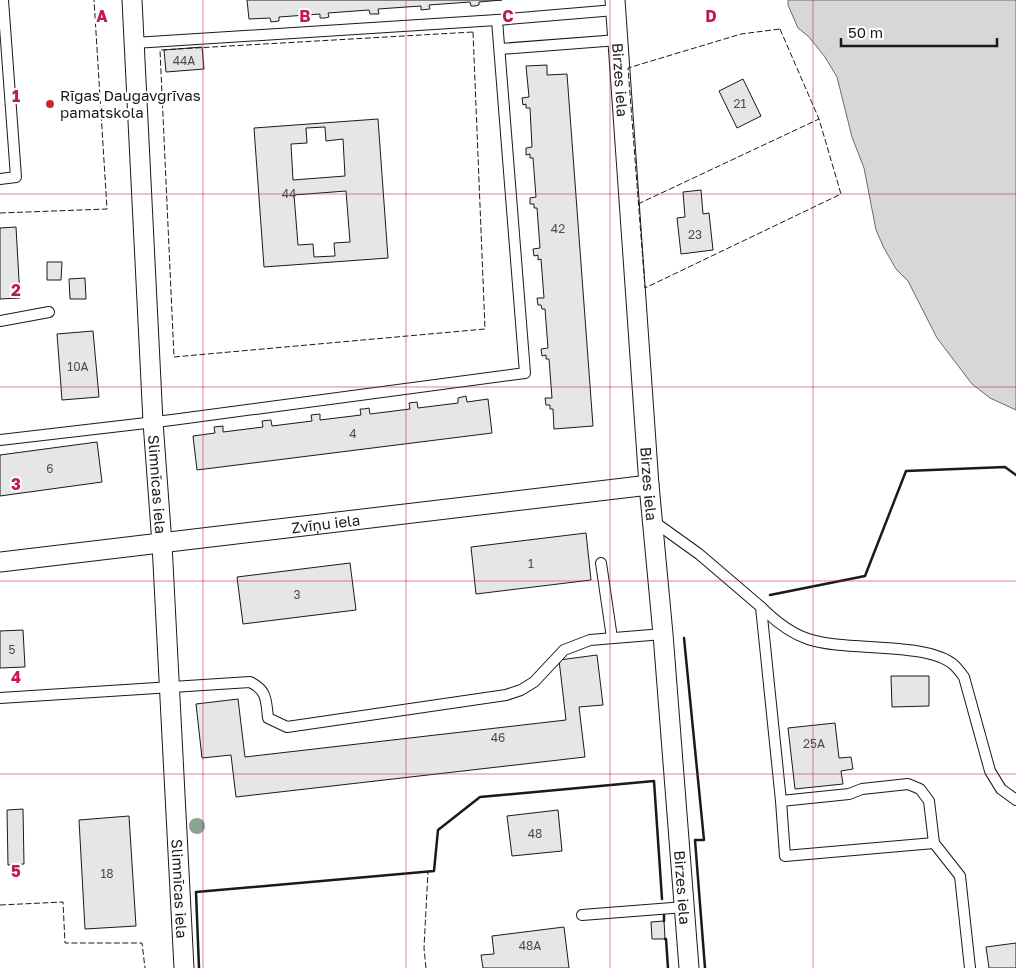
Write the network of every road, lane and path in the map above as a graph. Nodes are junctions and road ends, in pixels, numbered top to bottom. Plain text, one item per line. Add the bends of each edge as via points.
1 (3, 0) edge
2 (132, 0) edge
3 (615, 5) edge
4 (498, 20) junction
5 (618, 40) junction
6 (134, 43) junction
7 (500, 50) junction
8 (0, 178) edge
9 (49, 312) dead end
10 (0, 321) edge
11 (153, 422) junction
12 (0, 440) edge
13 (649, 485) junction
14 (653, 522) junction
15 (162, 544) junction
16 (0, 562) edge
17 (601, 563) dead end
18 (761, 608) junction
19 (663, 634) junction
20 (612, 638) junction
21 (169, 687) junction
22 (0, 698) edge
23 (1016, 800) edge
24 (781, 801) junction
25 (934, 842) junction
26 (685, 906) junction
27 (582, 915) dead end
28 (184, 968) edge
29 (689, 968) edge
30 (970, 968) edge

1 - 8 lane via 16,178
2 - 6 street, Slimnīcas iela
3 - 4 lane
3 - 5 street, Birzes iela
4 - 6 lane
4 - 7 lane
5 - 7 lane
5 - 13 street, Birzes iela
6 - 11 street, Slimnīcas iela
7 - 11 lane via 525,373
9 - 10 lane
11 - 12 lane
11 - 15 street, Slimnīcas iela
13 - 14 street, Birzes iela
13 - 15 street, Zvīņu iela
14 - 18 lane via 699,554
14 - 19 street, Birzes iela
15 - 16 street, Zvīņu iela
15 - 21 street, Slimnīcas iela
17 - 20 lane
18 - 23 lane via 780,625 807,639 826,644 921,652 953,664 964,677 990,771 1001,789
18 - 24 lane
19 - 20 lane
19 - 26 street, Birzes iela
20 - 21 lane via 590,640 564,650 534,682 521,690 287,727 268,718 260,687 250,682
21 - 22 lane
21 - 28 street, Slimnīcas iela
24 - 25 lane via 908,784 920,789 929,800
24 - 25 lane via 785,856
25 - 30 lane via 960,876
26 - 27 lane
26 - 29 street, Birzes iela

